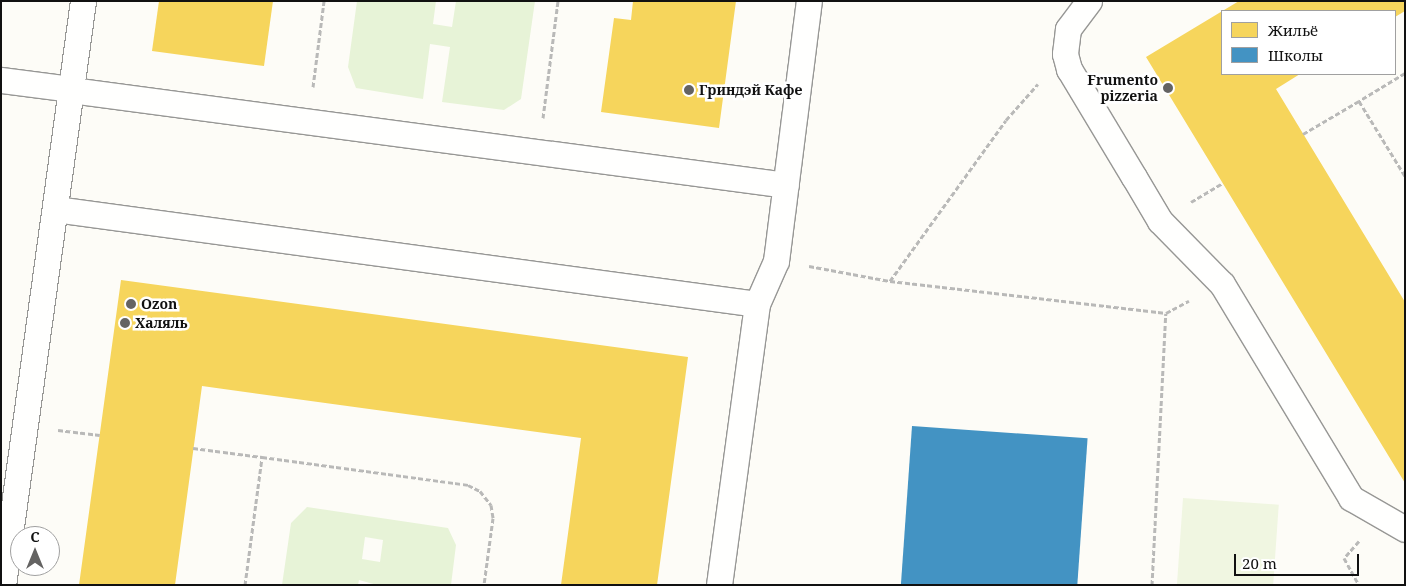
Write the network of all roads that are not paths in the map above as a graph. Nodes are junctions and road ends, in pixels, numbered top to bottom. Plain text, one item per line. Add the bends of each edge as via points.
1 (83, 1) edge
2 (809, 1) edge
3 (1089, 1) edge
4 (1, 80) edge
5 (71, 89) junction
6 (786, 186) junction
7 (55, 209) junction
8 (757, 304) junction
9 (1405, 529) edge
10 (3, 585) edge
11 (719, 585) edge

1 - 5 lane
2 - 6 lane
3 - 9 lane via 1068,29 1065,54 1069,69 1160,221 1222,284 1351,498
4 - 5 lane
5 - 6 lane
5 - 7 lane
6 - 8 lane via 776,261
7 - 8 lane
7 - 10 lane
8 - 11 lane

